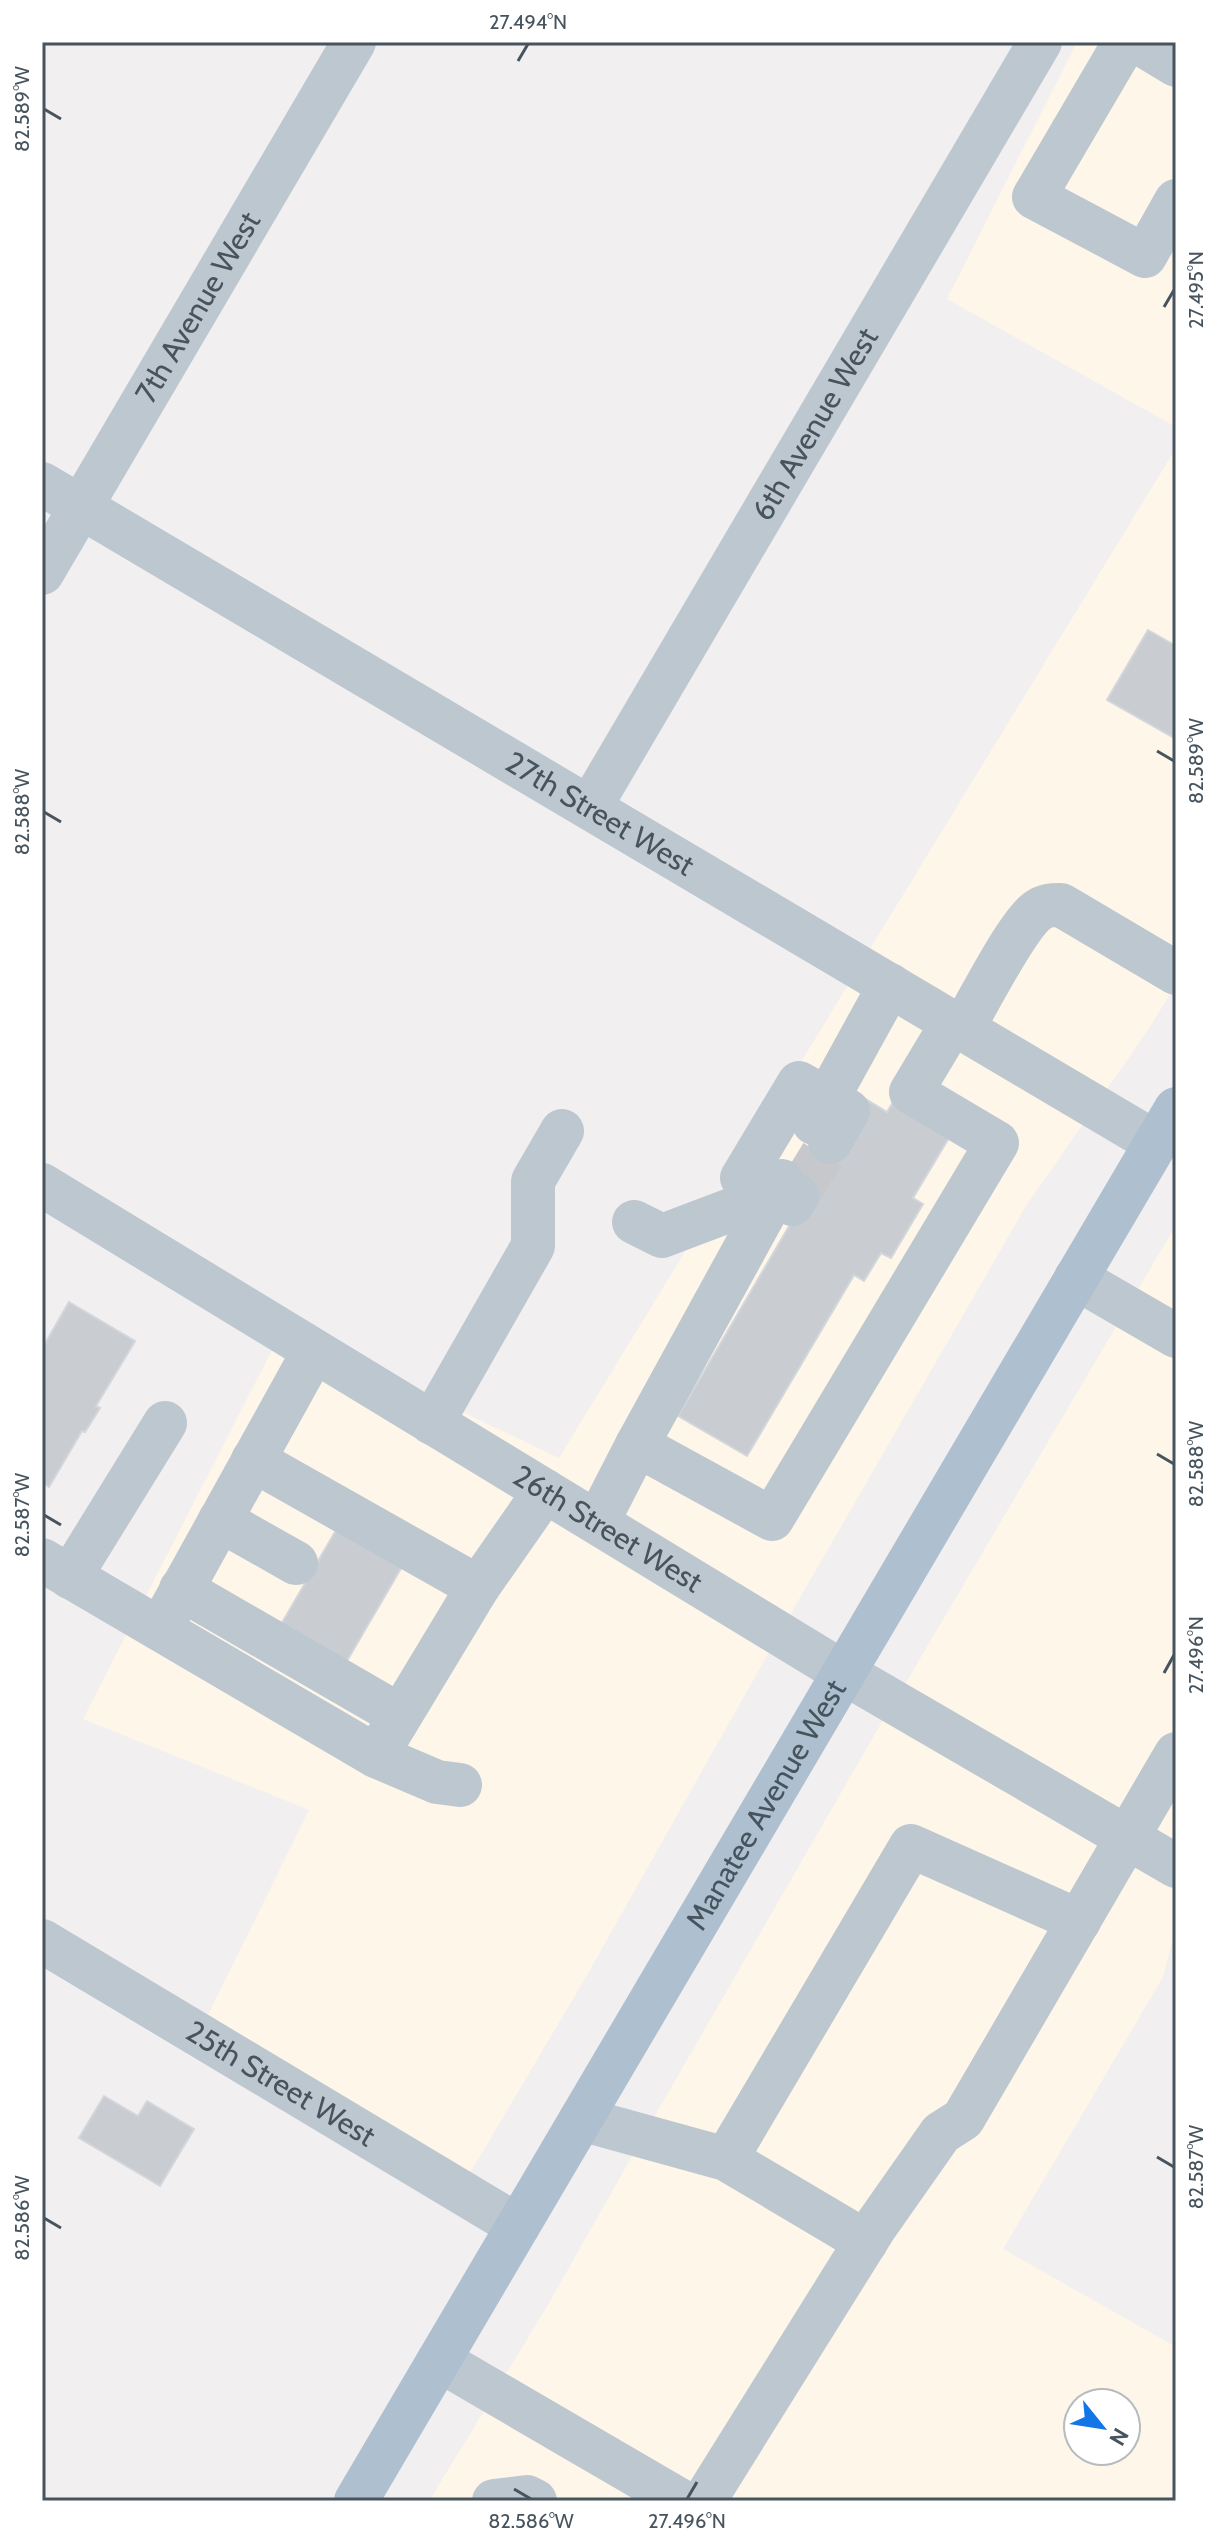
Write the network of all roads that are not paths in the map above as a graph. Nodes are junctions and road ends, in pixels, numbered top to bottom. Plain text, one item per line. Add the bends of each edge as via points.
1 (354, 42) edge
2 (1040, 42) edge
3 (1125, 42) edge
4 (1138, 42) edge
5 (1176, 65) edge
6 (1176, 201) edge
7 (42, 484) edge
8 (81, 506) junction
9 (42, 573) edge
10 (590, 807) junction
11 (1176, 973) edge
12 (890, 985) junction
13 (958, 1025) junction
14 (1166, 1126) edge
15 (562, 1131) dead end
16 (42, 1185) edge
17 (778, 1197) junction
18 (634, 1222) dead end
19 (1076, 1278) junction
20 (1176, 1336) edge
21 (314, 1351) junction
22 (165, 1423) dead end
23 (432, 1423) junction
24 (637, 1445) junction
25 (253, 1460) junction
26 (545, 1491) junction
27 (220, 1520) junction
28 (598, 1521) junction
29 (296, 1563) dead end
30 (56, 1569) edge
31 (478, 1587) junction
32 (181, 1589) junction
33 (160, 1629) junction
34 (844, 1673) junction
35 (399, 1715) junction
36 (1176, 1754) edge
37 (376, 1756) junction
38 (460, 1785) dead end
39 (1127, 1837) junction
40 (1176, 1866) edge
41 (1079, 1921) junction
42 (42, 1941) edge
43 (581, 2119) junction
44 (726, 2159) junction
45 (518, 2226) junction
46 (866, 2242) junction
47 (439, 2360) junction
48 (356, 2501) edge
49 (494, 2501) edge
50 (535, 2501) edge
51 (681, 2501) edge
52 (704, 2501) edge

1 - 8 street, 7th Avenue West
2 - 10 street, 6th Avenue West
3 - 6 street via 1034,197 1145,256
4 - 5 street
7 - 8 street, 27th Street West
8 - 9 street, 7th Avenue West
8 - 10 street, 27th Street West
10 - 12 street, 27th Street West
11 - 13 street via 1061,905 1047,905 1022,928
12 - 13 street, 27th Street West
12 - 17 street via 822,1124 799,1083 742,1178
13 - 14 street, 27th Street West
13 - 24 street via 911,1092 997,1143 772,1519
14 - 19 main road, Manatee Avenue West
15 - 23 street via 533,1181 533,1246
16 - 21 street, 26th Street West
17 - 18 street via 662,1236
17 - 24 street
19 - 20 street
19 - 34 main road, Manatee Avenue West
21 - 23 street, 26th Street West
21 - 25 street
22 - 30 street
23 - 26 street, 26th Street West
24 - 28 street
25 - 27 street
25 - 31 street
26 - 28 street, 26th Street West
26 - 31 street
27 - 29 street
27 - 32 street
28 - 34 street, 26th Street West
30 - 33 street
31 - 35 street
32 - 33 street
32 - 35 street
33 - 37 street
34 - 39 street, 26th Street West
34 - 43 main road, Manatee Avenue West
35 - 37 street
36 - 39 street
37 - 38 street via 437,1782
39 - 40 street, 26th Street West
39 - 41 street
41 - 44 street via 911,1846
41 - 46 street via 963,2119 941,2133
42 - 45 street, 25th Street West
43 - 44 street
43 - 45 main road, Manatee Avenue West
44 - 46 street
45 - 47 main road, Manatee Avenue West
46 - 52 street
47 - 48 main road, Manatee Avenue West
47 - 51 street
49 - 50 street

